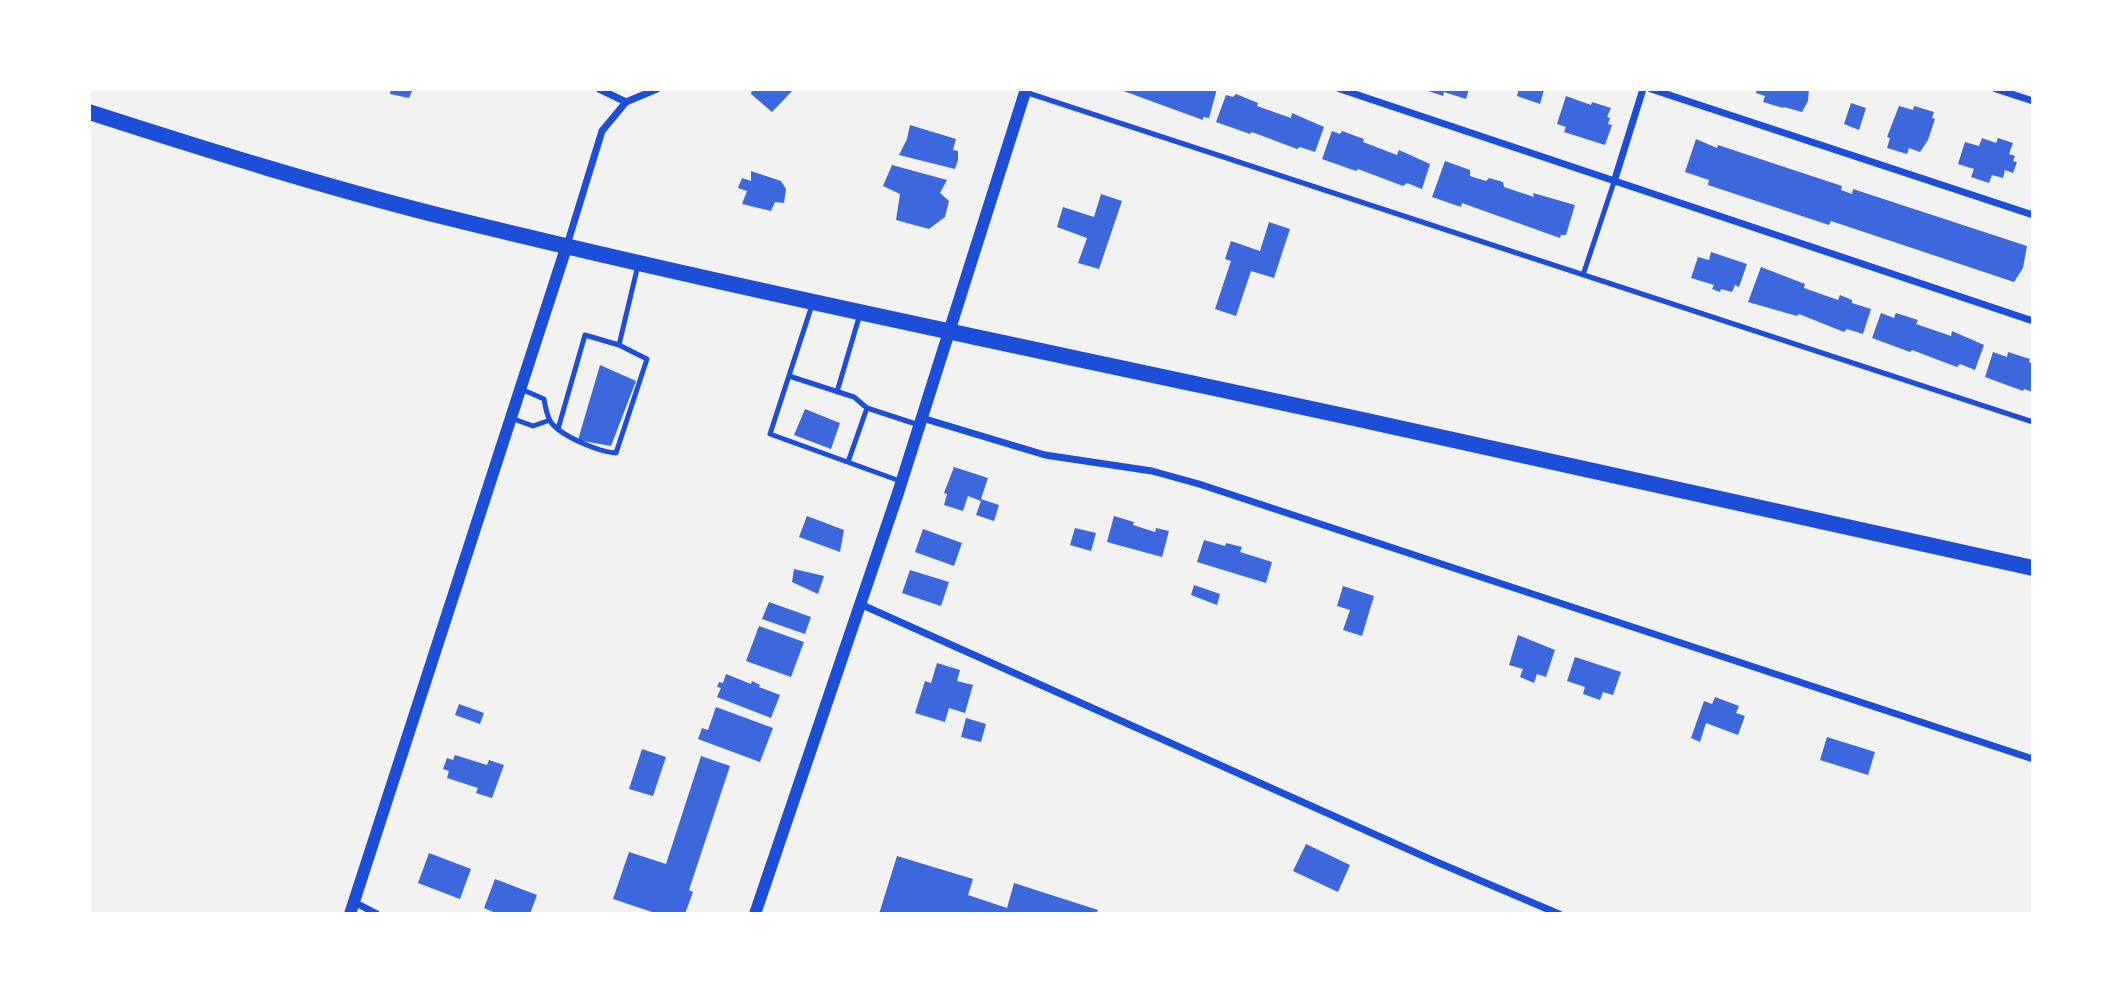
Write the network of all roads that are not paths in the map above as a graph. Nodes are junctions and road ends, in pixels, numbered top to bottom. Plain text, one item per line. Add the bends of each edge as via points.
1 (599, 89) edge
2 (657, 89) edge
3 (1340, 89) edge
4 (1643, 89) edge
5 (1651, 89) edge
6 (1996, 89) edge
7 (1026, 91) edge
8 (2033, 101) edge
9 (626, 102) junction
10 (89, 112) edge
11 (1614, 182) junction
12 (2033, 215) edge
13 (567, 245) junction
14 (639, 262) junction
15 (1583, 275) junction
16 (813, 302) junction
17 (860, 312) junction
18 (2033, 321) edge
19 (949, 331) junction
20 (619, 345) junction
21 (789, 376) junction
22 (521, 389) junction
23 (837, 392) junction
24 (867, 408) junction
25 (511, 418) junction
26 (550, 420) junction
27 (921, 422) junction
28 (2033, 422) edge
29 (558, 429) junction
30 (848, 462) junction
31 (901, 482) junction
32 (2033, 568) edge
33 (859, 604) junction
34 (2033, 759) edge
35 (352, 908) edge
36 (377, 914) edge
37 (755, 914) edge
38 (1559, 914) edge

1 - 9 street
2 - 9 street
3 - 11 street
4 - 11 street
5 - 12 street
6 - 8 street
7 - 15 lane
7 - 19 street
9 - 13 street via 602,131
10 - 13 main road via 249,163
11 - 15 lane
11 - 18 street
13 - 14 main road
13 - 22 street
14 - 16 main road
14 - 20 lane
15 - 28 lane
16 - 17 main road
16 - 21 lane
17 - 19 main road
17 - 23 lane
19 - 27 street
19 - 32 main road
20 - 29 lane via 585,335
20 - 29 lane via 647,359 616,453 606,453
21 - 23 lane
21 - 30 lane via 770,434
22 - 25 street
22 - 26 lane via 544,399
23 - 24 lane via 854,397
24 - 27 lane
24 - 30 lane
25 - 26 lane via 533,426
25 - 35 street
26 - 29 lane
27 - 31 street
27 - 34 street via 1045,455 1152,471 1199,484
30 - 31 lane
31 - 33 street
33 - 37 street
33 - 38 street
35 - 36 street

